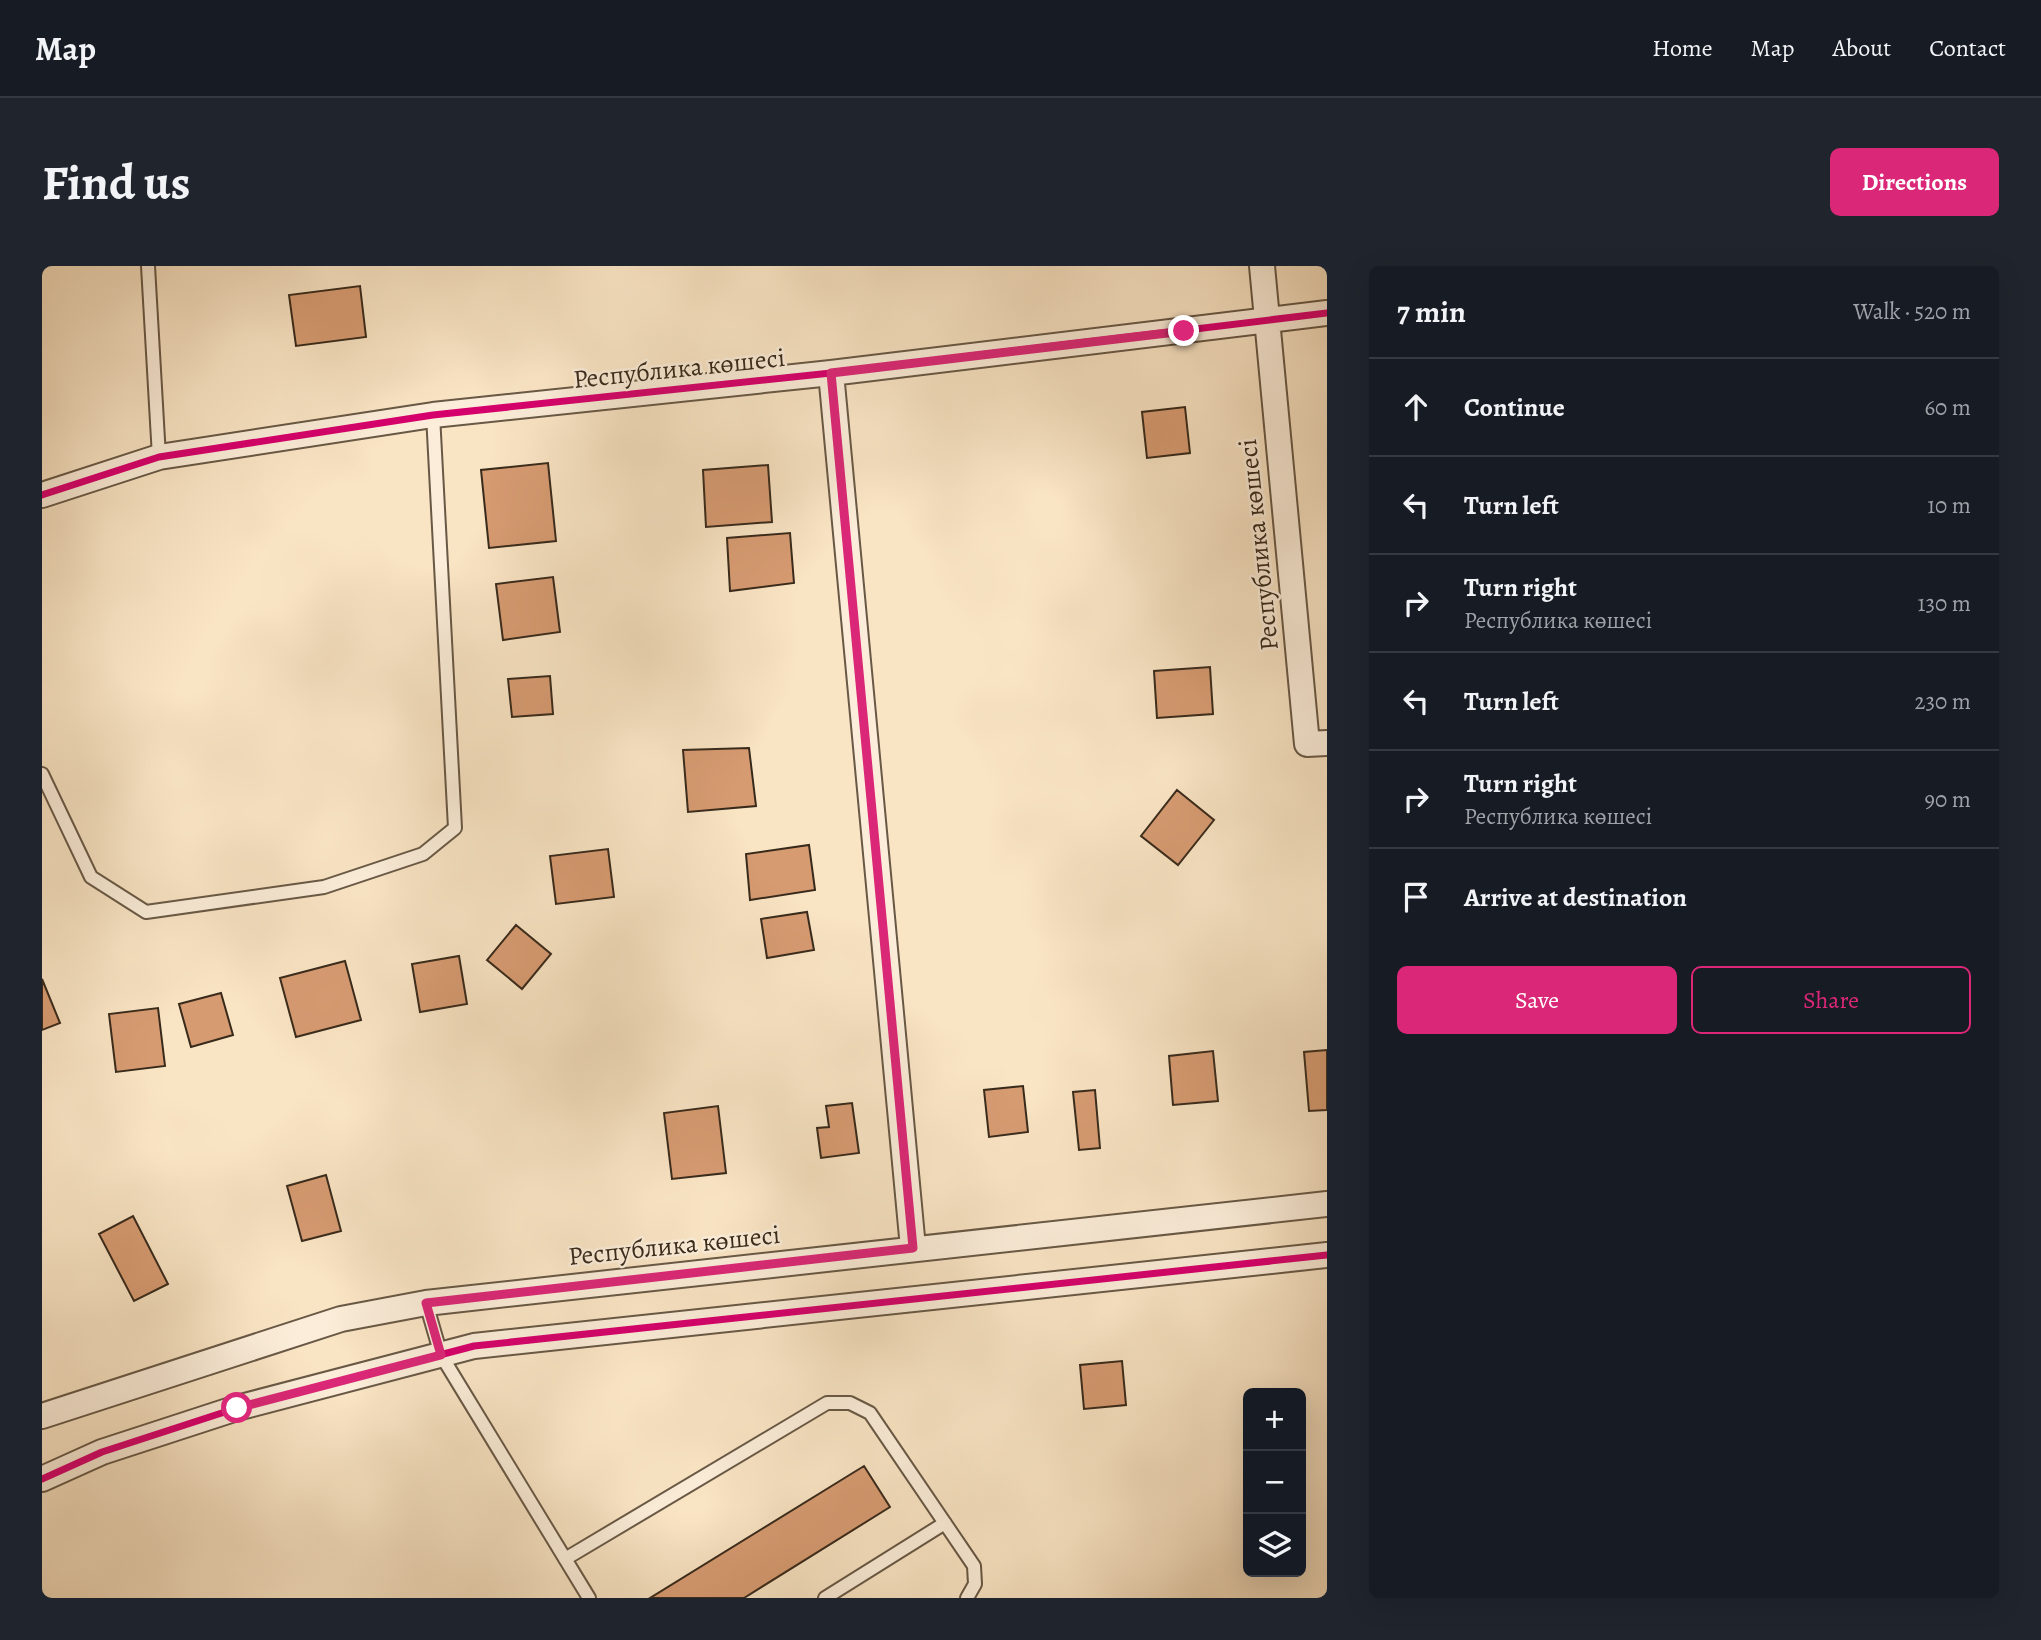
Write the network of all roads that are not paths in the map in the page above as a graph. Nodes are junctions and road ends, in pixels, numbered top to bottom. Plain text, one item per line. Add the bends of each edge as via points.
1 (148, 266) edge
2 (1262, 266) edge
3 (1327, 313) edge
4 (1266, 320) junction
5 (831, 373) junction
6 (433, 415) junction
7 (159, 457) junction
8 (42, 495) edge
9 (1327, 743) edge
10 (42, 774) edge
11 (1327, 1205) edge
12 (913, 1248) junction
13 (1327, 1255) edge
14 (426, 1303) junction
15 (441, 1355) junction
16 (42, 1416) edge
17 (42, 1479) edge
18 (944, 1523) junction
19 (565, 1559) junction
20 (589, 1598) edge
21 (825, 1598) edge
22 (967, 1598) edge

1 - 7 lane
2 - 4 street, Республика көшесі
3 - 4 street, Республика көшесі
4 - 5 street, Республика көшесі
4 - 9 street, Республика көшесі via 1307,744
5 - 6 street, Республика көшесі
5 - 12 street
6 - 7 street, Республика көшесі
6 - 10 lane via 455,828 423,854 324,887 146,912 91,877
7 - 8 street, Республика көшесі
11 - 12 street, Республика көшесі
12 - 14 street, Республика көшесі
13 - 15 street via 474,1346
14 - 15 lane
14 - 16 street, Республика көшесі via 341,1319
15 - 17 street via 237,1408 102,1452
15 - 19 lane
18 - 19 lane via 870,1413 850,1403 827,1403
18 - 21 lane
18 - 22 lane via 974,1566 975,1584
19 - 20 lane

